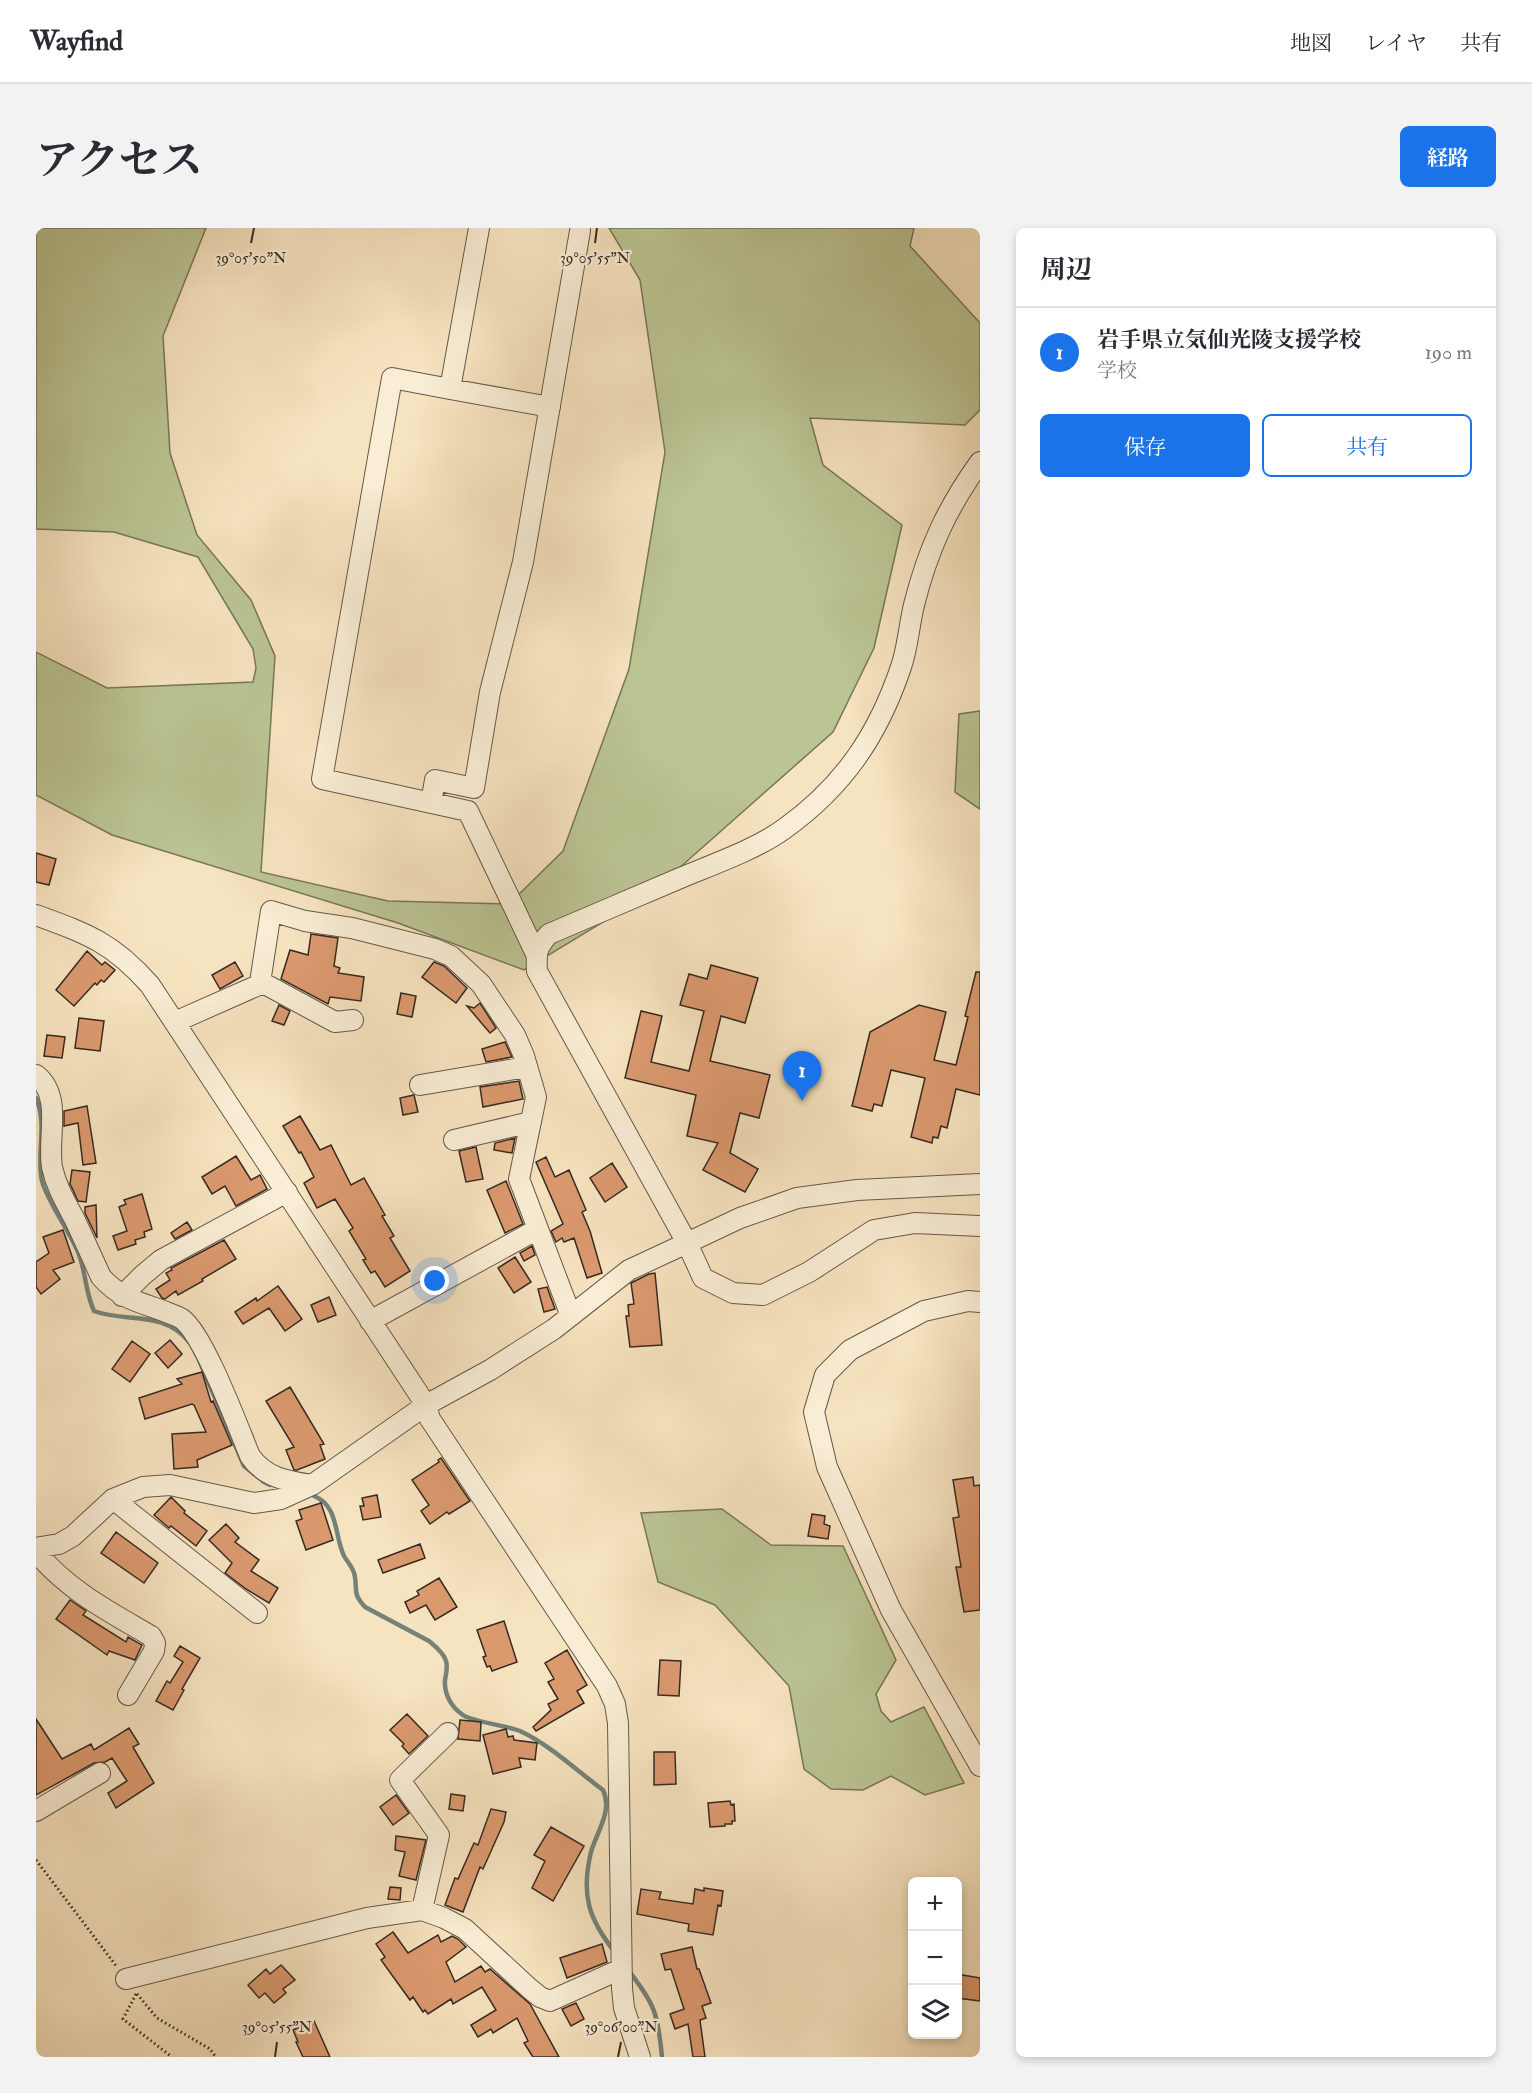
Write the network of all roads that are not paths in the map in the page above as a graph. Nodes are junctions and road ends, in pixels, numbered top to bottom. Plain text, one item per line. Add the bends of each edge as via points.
1 (479, 228) edge
2 (580, 231) dead end
3 (450, 390) junction
4 (550, 407) junction
5 (980, 462) edge
6 (431, 802) junction
7 (36, 915) edge
8 (536, 954) junction
9 (263, 983) junction
10 (353, 1020) dead end
11 (175, 1022) junction
12 (527, 1067) junction
13 (36, 1075) edge
14 (420, 1085) dead end
15 (531, 1122) junction
16 (454, 1140) dead end
17 (980, 1184) edge
18 (287, 1192) junction
19 (980, 1226) edge
20 (538, 1229) junction
21 (687, 1244) junction
22 (122, 1296) junction
23 (980, 1302) edge
24 (572, 1316) junction
25 (370, 1321) junction
26 (426, 1406) junction
27 (312, 1485) junction
28 (113, 1498) junction
29 (36, 1550) edge
30 (257, 1613) dead end
31 (128, 1695) dead end
32 (448, 1734) dead end
33 (980, 1766) edge
34 (100, 1773) dead end
35 (36, 1811) edge
36 (422, 1910) junction
37 (621, 1963) junction
38 (131, 1986) road end
39 (640, 2057) edge

1 - 3 street
2 - 4 street
3 - 4 street
3 - 6 street via 392,378 322,779
4 - 6 street via 523,562 490,692 474,788 435,780
5 - 8 street via 939,527 924,567 904,659 889,701 874,732 843,775 783,830 739,853 549,934
6 - 8 street via 468,811
7 - 11 street via 81,931 131,963
8 - 21 street via 537,971
9 - 10 street via 335,1023
9 - 11 street
9 - 12 street via 271,911 435,949 451,956 481,984 515,1035
11 - 18 street
12 - 14 street
12 - 15 street via 536,1097
13 - 22 street via 49,1089 56,1182 101,1277
15 - 16 street
15 - 20 street via 519,1179
17 - 21 street via 857,1190 797,1198 740,1218
18 - 22 street via 161,1260
18 - 25 street
19 - 21 street via 915,1222 874,1230 809,1272 763,1295 733,1293 704,1278
20 - 24 street
20 - 25 street
21 - 24 street via 629,1270
22 - 27 street via 184,1320 204,1349 257,1466 276,1478
23 - 33 street via 924,1311 850,1350 825,1375 814,1412 827,1467 891,1610
24 - 26 street
25 - 26 street
26 - 27 street
26 - 37 street via 430,1419 615,1704
27 - 28 street via 281,1499 254,1503 170,1485 143,1487
28 - 29 street via 73,1536
28 - 30 street
29 - 31 street via 49,1567 92,1602 155,1642 154,1651
32 - 36 street via 400,1780 439,1835
34 - 35 street
36 - 37 street via 465,1929 529,1988 550,2001
36 - 38 street via 367,1918
37 - 39 street via 624,2008

